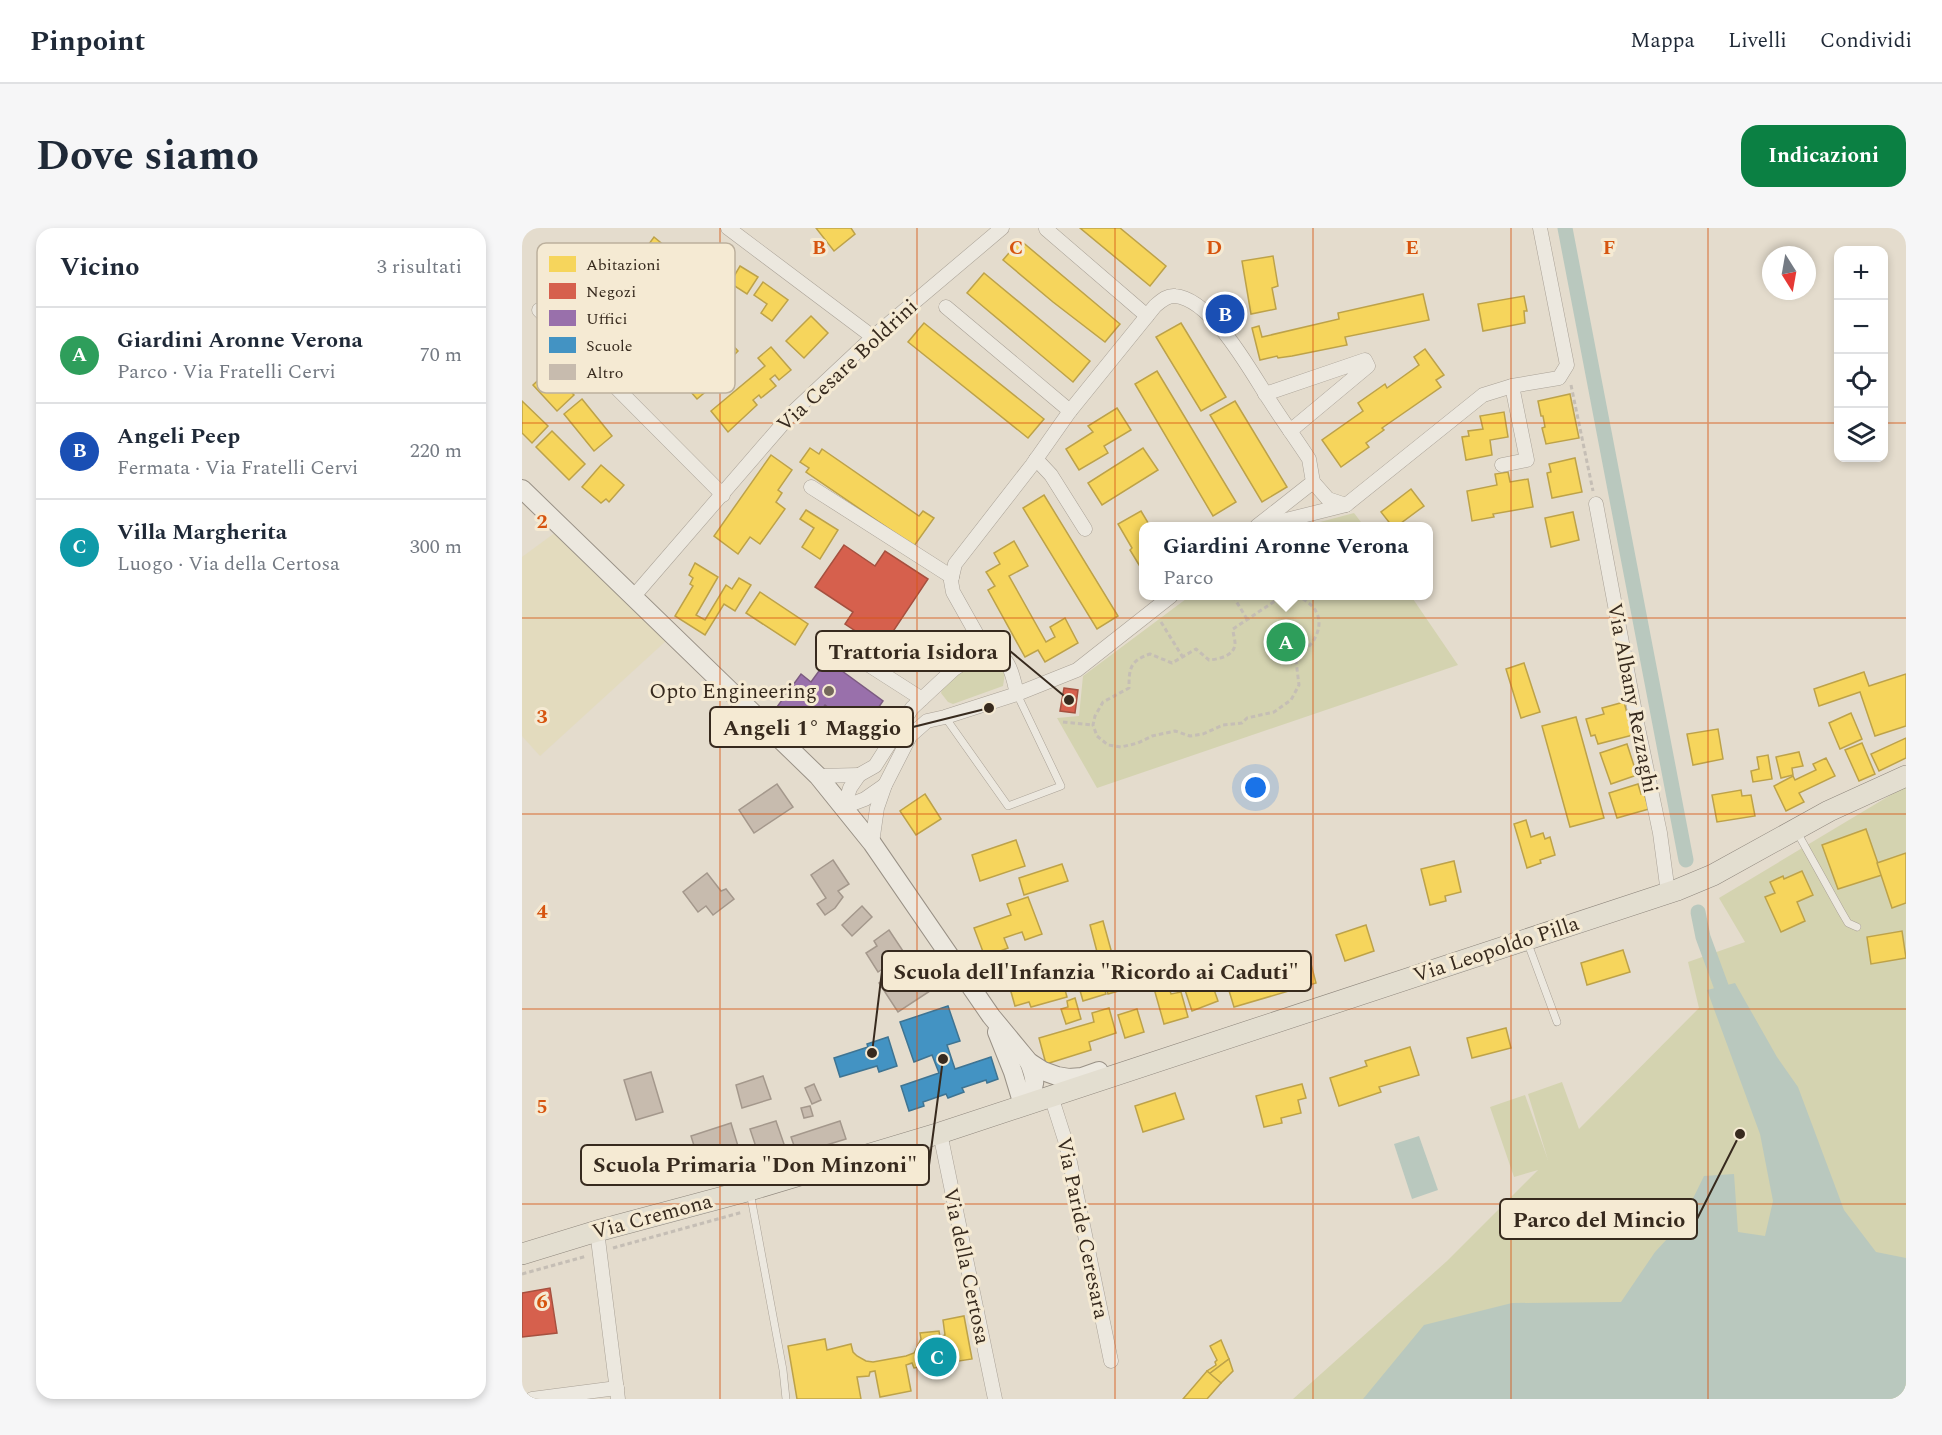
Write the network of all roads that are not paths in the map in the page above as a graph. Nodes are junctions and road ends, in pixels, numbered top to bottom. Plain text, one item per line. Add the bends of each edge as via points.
1 (728, 228) edge
2 (1540, 228) edge
3 (1046, 229) edge
4 (995, 230) edge
5 (946, 307) dead end
6 (1147, 316) junction
7 (873, 336) junction
8 (1512, 386) junction
9 (622, 393) edge
10 (1265, 394) junction
11 (1070, 411) junction
12 (1290, 431) junction
13 (1036, 459) junction
14 (1502, 465) dead end
15 (1313, 482) junction
16 (811, 487) dead end
17 (522, 489) edge
18 (723, 495) junction
19 (1596, 504) road end
20 (1346, 505) junction
21 (1262, 522) edge
22 (1278, 522) edge
23 (1085, 529) dead end
24 (952, 577) junction
25 (634, 596) junction
26 (1166, 600) edge
27 (833, 642) dead end
28 (985, 649) junction
29 (1017, 694) junction
30 (922, 699) junction
31 (945, 717) junction
32 (859, 775) junction
33 (818, 776) junction
34 (1906, 776) edge
35 (885, 785) junction
36 (844, 807) junction
37 (1795, 830) junction
38 (872, 843) junction
39 (1672, 892) junction
40 (1857, 927) dead end
41 (1526, 939) junction
42 (991, 1016) junction
43 (1557, 1022) dead end
44 (1188, 1050) junction
45 (1029, 1062) junction
46 (1051, 1096) junction
47 (1023, 1105) junction
48 (940, 1133) junction
49 (750, 1190) junction
50 (597, 1231) junction
51 (522, 1254) edge
52 (1111, 1361) dead end
53 (617, 1393) edge
54 (532, 1399) edge
55 (786, 1399) edge
56 (995, 1399) edge

1 - 7 street
2 - 8 street via 1567,365 1559,378
3 - 6 street
4 - 7 street, Via Cesare Boldrini
5 - 11 street
6 - 10 street via 1172,295 1204,311
6 - 11 street
7 - 18 street, Via Cesare Boldrini via 793,412
8 - 14 street via 1527,460
8 - 20 street via 1483,395
9 - 18 street
10 - 12 street
10 - 12 street via 1365,360 1368,366
11 - 13 street
12 - 15 street via 1308,459
13 - 23 street via 1051,475
13 - 24 street via 955,564
15 - 20 street via 1328,499
15 - 21 street
16 - 24 street
17 - 25 main road
18 - 25 street, Via Cesare Boldrini
19 - 39 street, Via Albany Rezzaghi
20 - 22 street
24 - 28 street via 953,592
25 - 33 main road
26 - 29 street via 1077,670
27 - 30 street
28 - 29 street via 1004,658 1013,674
28 - 30 street via 954,669
29 - 31 street
29 - 31 lane via 1061,786 1008,806
30 - 32 street via 912,708 875,766
31 - 35 street via 927,720 910,736
32 - 33 street
32 - 36 street
33 - 36 main road
34 - 37 main road, Via Leopoldo Pilla
35 - 36 street
35 - 38 street
36 - 38 main road
37 - 39 main road, Via Leopoldo Pilla via 1713,875
37 - 40 lane via 1841,912
38 - 42 main road
39 - 41 main road, Via Leopoldo Pilla
41 - 43 lane
41 - 44 main road, Via Leopoldo Pilla
42 - 45 main road
42 - 47 main road
44 - 45 main road via 1069,1078 1057,1077
44 - 46 main road, Via Leopoldo Pilla
45 - 47 main road via 1036,1079
46 - 47 main road, Via Cremona
46 - 52 street, Via Paride Ceresara via 1066,1143
47 - 48 main road, Via Cremona
48 - 49 main road, Via Cremona
48 - 56 street, Via della Certosa
49 - 50 main road, Via Cremona
49 - 55 lane
50 - 51 main road, Via Cremona
50 - 53 street
53 - 54 street

